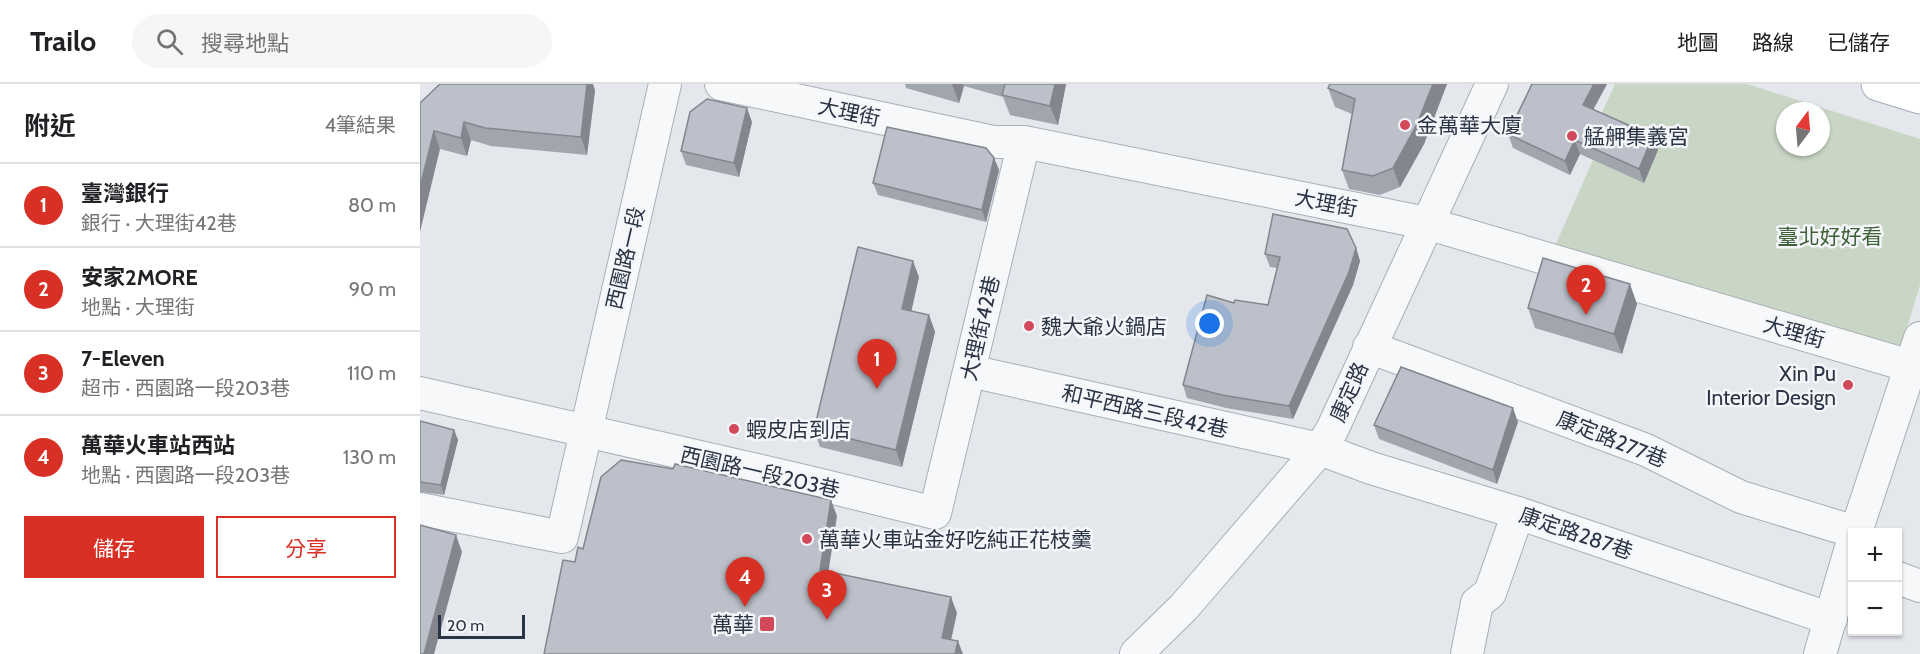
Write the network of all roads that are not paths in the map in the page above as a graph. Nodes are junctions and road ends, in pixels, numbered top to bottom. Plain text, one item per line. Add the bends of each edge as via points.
1 (665, 84) edge
2 (721, 84) edge
3 (1492, 84) edge
4 (1878, 84) edge
5 (1920, 97) edge
6 (1024, 142) junction
7 (1426, 223) junction
8 (1369, 347) junction
9 (1917, 358) edge
10 (970, 371) junction
11 (420, 393) edge
12 (585, 431) junction
13 (1320, 449) junction
14 (420, 509) edge
15 (935, 513) joint
16 (1518, 513) junction
17 (1859, 528) edge
18 (1848, 545) edge
19 (1848, 563) edge
20 (1902, 579) edge
21 (1920, 586) edge
22 (1831, 619) junction
23 (1136, 654) edge
24 (1467, 654) edge
25 (1820, 654) edge

1 - 12 street, 西園路一段
2 - 6 street, 大理街 via 993,142
3 - 7 street, 康定路
4 - 5 main road
6 - 7 street, 大理街 via 1064,145
6 - 10 street, 大理街42巷
7 - 8 street, 康定路
7 - 9 street, 大理街
8 - 13 street, 康定路
8 - 18 street, 康定路277巷 via 1646,450
9 - 17 street
10 - 13 street, 和平西路三段42巷
10 - 15 street, 大理街42巷
11 - 12 street, 西園路一段203巷
12 - 14 street, 西園路一段 via 562,537
12 - 15 street, 西園路一段203巷
13 - 16 street, 康定路287巷
13 - 23 street, 康定路 via 1184,607
16 - 22 street, 康定路287巷
16 - 24 street via 1490,592 1477,603
19 - 22 street
20 - 21 street
22 - 25 street

